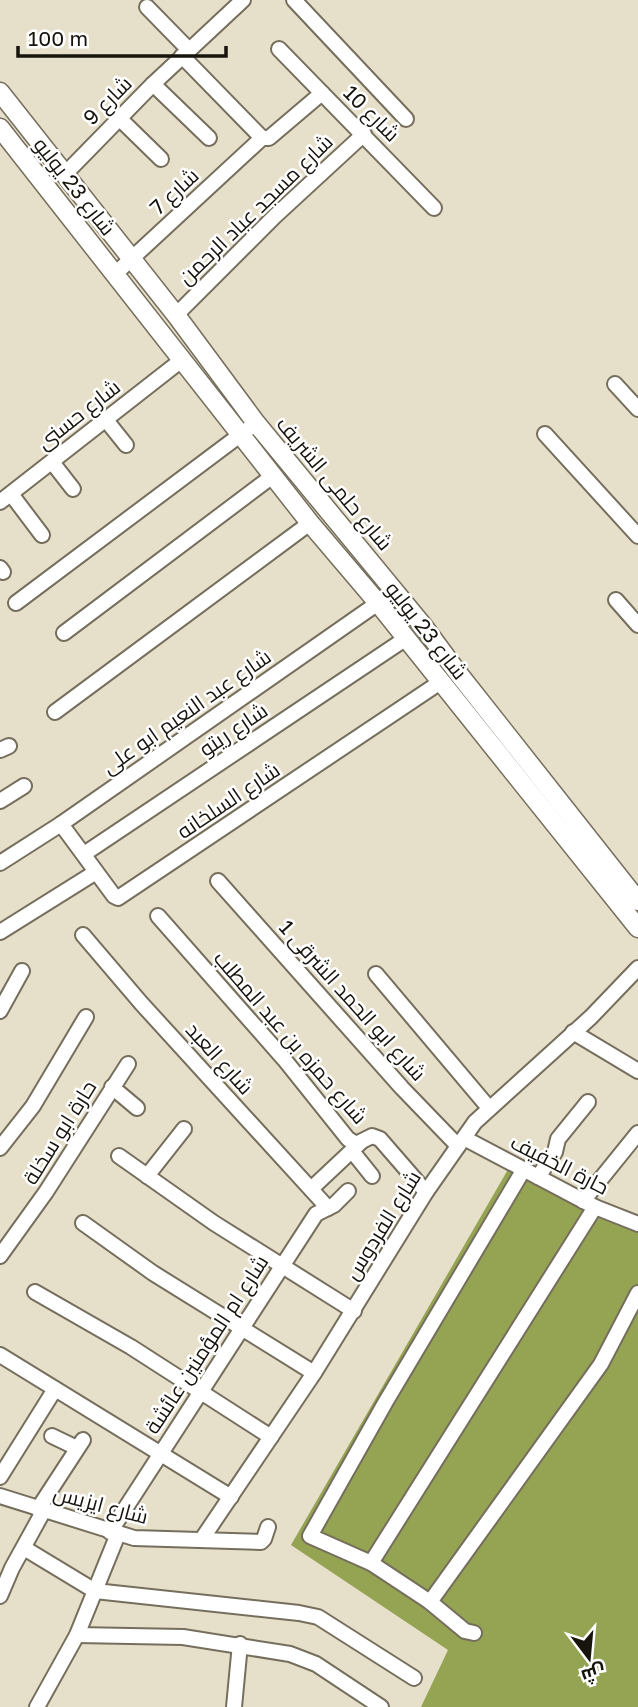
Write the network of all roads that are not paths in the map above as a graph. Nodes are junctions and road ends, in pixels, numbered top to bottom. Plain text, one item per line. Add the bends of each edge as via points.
1 (295, 0) edge
2 (237, 2) edge
3 (147, 7) dead end
4 (279, 49) dead end
5 (186, 53) junction
6 (153, 83) junction
7 (0, 92) edge
8 (322, 93) junction
9 (119, 118) junction
10 (405, 119) dead end
11 (0, 128) edge
12 (364, 134) junction
13 (209, 138) dead end
14 (262, 138) junction
15 (161, 159) dead end
16 (65, 174) junction
17 (434, 208) dead end
18 (131, 259) junction
19 (115, 274) junction
20 (176, 315) junction
21 (183, 359) junction
22 (615, 384) dead end
23 (638, 409) edge
24 (106, 420) junction
25 (257, 423) junction
26 (242, 434) junction
27 (545, 435) dead end
28 (126, 445) dead end
29 (52, 461) junction
30 (274, 475) junction
31 (73, 489) dead end
32 (6, 498) edge
33 (310, 523) junction
34 (42, 535) dead end
35 (638, 536) edge
36 (394, 590) junction
37 (616, 600) dead end
38 (378, 603) junction
39 (16, 604) dead end
40 (638, 625) edge
41 (64, 632) dead end
42 (405, 639) junction
43 (439, 683) junction
44 (55, 712) dead end
45 (24, 786) dead end
46 (0, 801) edge
47 (61, 824) junction
48 (84, 854) junction
49 (0, 863) edge
50 (96, 872) junction
51 (218, 881) dead end
52 (638, 901) edge
53 (158, 916) dead end
54 (638, 928) edge
55 (0, 932) edge
56 (83, 935) dead end
57 (638, 968) edge
58 (22, 971) dead end
59 (376, 974) dead end
60 (2, 1001) edge
61 (86, 1017) dead end
62 (573, 1032) junction
63 (128, 1064) dead end
64 (638, 1071) edge
65 (112, 1087) junction
66 (588, 1102) dead end
67 (137, 1108) dead end
68 (489, 1108) junction
69 (184, 1129) dead end
70 (638, 1133) edge
71 (461, 1142) junction
72 (357, 1147) junction
73 (0, 1148) edge
74 (119, 1156) dead end
75 (524, 1169) junction
76 (147, 1176) junction
77 (372, 1176) dead end
78 (538, 1177) junction
79 (311, 1189) junction
80 (348, 1191) dead end
81 (426, 1192) junction
82 (589, 1204) junction
83 (328, 1208) junction
84 (83, 1223) dead end
85 (638, 1224) edge
86 (0, 1256) edge
87 (281, 1266) junction
88 (35, 1293) dead end
89 (638, 1293) edge
90 (354, 1311) junction
91 (241, 1329) junction
92 (0, 1355) edge
93 (314, 1373) junction
94 (55, 1389) junction
95 (200, 1391) junction
96 (52, 1436) dead end
97 (271, 1437) junction
98 (160, 1453) junction
99 (0, 1477) edge
100 (0, 1496) edge
101 (231, 1497) junction
102 (41, 1510) junction
103 (268, 1527) dead end
104 (114, 1533) junction
105 (202, 1539) junction
106 (24, 1548) junction
107 (371, 1563) junction
108 (95, 1591) junction
109 (0, 1596) edge
110 (430, 1602) junction
111 (474, 1633) dead end
112 (77, 1635) junction
113 (240, 1644) junction
114 (414, 1678) dead end
115 (37, 1707) edge
116 (235, 1707) edge
117 (381, 1707) edge

1 - 10 street
2 - 5 street, شارع 9
3 - 5 street
4 - 8 street, شارع 10
5 - 6 street, شارع 9
5 - 14 street
6 - 9 street, شارع 9
6 - 13 street
7 - 16 street, شارع حلمى الشريف
8 - 12 street, شارع 10
8 - 14 street, شارع 7 via 269,138
9 - 15 street
9 - 16 street, شارع 9
11 - 19 street, شارع 23 يوليو
12 - 17 street, شارع 10
12 - 20 street, شارع مسجد عباد الرحمن
14 - 18 street, شارع 7
16 - 18 street, شارع حلمى الشريف
18 - 19 street, شارع 7
18 - 20 street, شارع حلمى الشريف
19 - 21 street, شارع 23 يوليو
20 - 25 street, شارع حلمى الشريف
21 - 24 street, شارع حسنى
21 - 26 street, شارع 23 يوليو
22 - 23 street
24 - 28 street
24 - 29 street, شارع حسنى
25 - 26 street
25 - 36 street, شارع حلمى الشريف
26 - 30 street, شارع 23 يوليو
26 - 39 street
27 - 35 street
29 - 31 street
29 - 32 street, شارع حسنى
30 - 33 street, شارع 23 يوليو
30 - 41 street
32 - 34 street
33 - 38 street, شارع 23 يوليو
33 - 44 street
36 - 38 street, شارع عبد النعيم ابو على
36 - 52 street, شارع حلمى الشريف
37 - 40 street
38 - 42 street, شارع 23 يوليو
38 - 47 street, شارع عبد النعيم ابو على
42 - 43 street, شارع 23 يوليو
42 - 48 street, شارع ريتو
43 - 50 street, شارع السلخانه via 118,898
43 - 54 street, شارع 23 يوليو
45 - 46 street
47 - 48 street, شارع السلخانه
47 - 49 street, شارع عبد النعيم ابو على
48 - 50 street, شارع السلخانه
50 - 55 street
51 - 71 street, شارع ابو الحمد الشرقى 1 via 402,1088
53 - 72 street, شارع حمزه بن عبد المطلب
56 - 79 street, شارع العبد
57 - 62 street, شارع الفردوس
58 - 60 street
59 - 68 street
61 - 73 street via 33,1106
62 - 64 street
62 - 68 street, شارع الفردوس
63 - 65 street, حارة ابو سخلة
65 - 67 street
65 - 86 street, حارة ابو سخلة
66 - 78 street via 558,1139
68 - 71 street, شارع الفردوس
69 - 76 street
70 - 82 street
71 - 75 street, حارة الخفيف
71 - 81 street, شارع الفردوس
72 - 77 street
72 - 79 street
72 - 81 street, شارع حمزه بن عبد المطلب via 372,1136 380,1139
74 - 76 street
75 - 78 street, حارة الخفيف
75 - 107 street via 310,1533 312,1538
76 - 87 street
78 - 82 street, حارة الخفيف
79 - 83 street, شارع العبد
80 - 83 street, شارع ام المؤمنين عائشة
81 - 90 street, شارع الفردوس
82 - 85 street, حارة الخفيف
82 - 107 street
83 - 87 street, شارع ام المؤمنين عائشة via 316,1214
84 - 91 street
87 - 90 street
87 - 91 street, شارع ام المؤمنين عائشة
88 - 95 street
89 - 110 street via 601,1364
90 - 93 street, شارع الفردوس
91 - 93 street
91 - 95 street, شارع ام المؤمنين عائشة
92 - 94 street
93 - 97 street, شارع الفردوس
94 - 98 street
94 - 99 street
95 - 97 street
95 - 98 street, شارع ام المؤمنين عائشة
96 - 102 street via 80,1444
97 - 101 street, شارع الفردوس
98 - 101 street
98 - 104 street, شارع ام المؤمنين عائشة
100 - 102 street, شارع ايزيس
101 - 105 street, شارع الفردوس
102 - 104 street, شارع ايزيس
102 - 106 street
103 - 105 street, شارع ايزيس via 261,1542
104 - 105 street, شارع ايزيس via 150,1539
104 - 108 street, شارع ام المؤمنين عائشة
106 - 108 street
106 - 109 street
107 - 110 street
108 - 112 street, شارع ام المؤمنين عائشة
108 - 114 street via 317,1617
110 - 111 street
112 - 113 street via 183,1637
112 - 115 street, شارع ام المؤمنين عائشة
113 - 116 street
113 - 117 street via 303,1658

